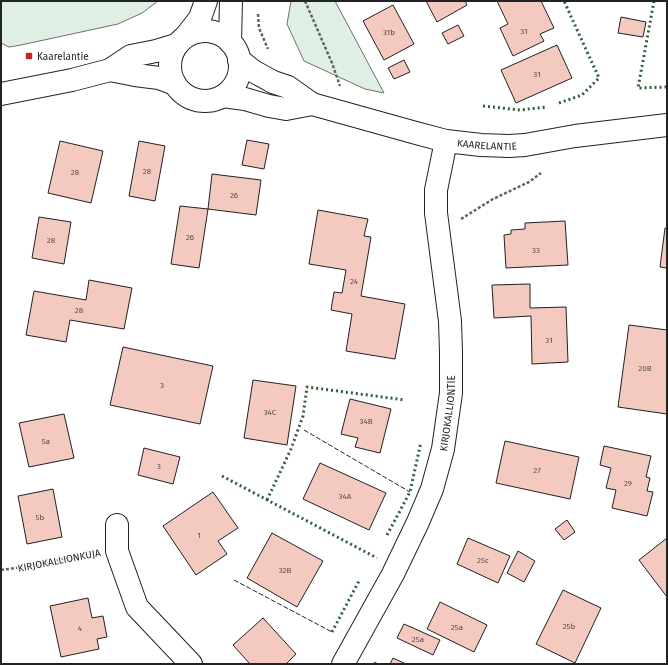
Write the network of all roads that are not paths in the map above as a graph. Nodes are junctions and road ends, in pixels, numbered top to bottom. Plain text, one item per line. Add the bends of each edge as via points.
1 (206, 1) edge
2 (231, 1) edge
3 (181, 40) junction
4 (235, 51) junction
5 (110, 70) junction
6 (175, 84) junction
7 (1, 94) edge
8 (223, 96) junction
9 (312, 104) junction
10 (667, 125) edge
11 (446, 141) junction
12 (117, 526) dead end
13 (191, 664) edge
14 (343, 664) edge

1 - 3 main road via 200,18
2 - 4 main road
3 - 4 main road via 199,31 213,32 225,37
3 - 5 main road via 156,51 131,56
3 - 6 main road via 173,51 170,64
4 - 8 main road via 239,74
4 - 9 main road, KAARELANTIE via 253,71 273,82 288,86
5 - 6 main road via 159,78
5 - 7 main road
6 - 8 main road via 184,94 197,100
8 - 9 main road, KAARELANTIE via 286,109
9 - 11 main road, KAARELANTIE
10 - 11 main road, KAARELANTIE via 586,134 525,145 481,145
11 - 14 main road, KIRJOKALLIONTIE via 436,190 436,213 452,352 451,393 443,449 432,489 415,529 394,574
12 - 13 main road via 117,551 137,607

